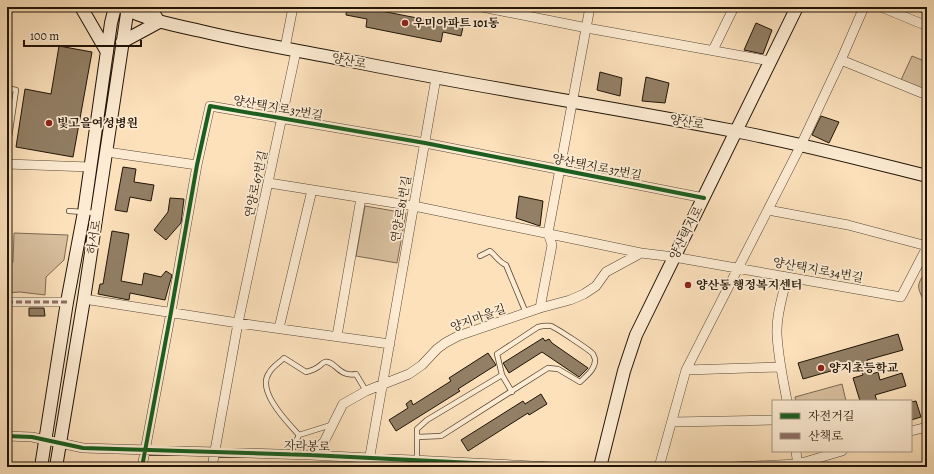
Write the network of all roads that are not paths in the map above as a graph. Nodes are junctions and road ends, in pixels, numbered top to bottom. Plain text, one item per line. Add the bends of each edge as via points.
1 (81, 7) edge
2 (115, 7) edge
3 (150, 7) edge
4 (293, 7) edge
5 (482, 7) edge
6 (590, 7) edge
7 (734, 7) edge
8 (797, 7) edge
9 (864, 7) edge
10 (881, 7) edge
11 (921, 7) edge
12 (125, 8) edge
13 (927, 10) edge
14 (159, 22) junction
15 (927, 26) edge
16 (587, 28) junction
17 (122, 42) junction
18 (291, 49) junction
19 (713, 50) junction
20 (107, 52) junction
21 (841, 60) junction
22 (770, 61) junction
23 (436, 78) junction
24 (7, 88) edge
25 (927, 95) edge
26 (573, 101) junction
27 (282, 119) junction
28 (735, 131) junction
29 (425, 143) junction
30 (801, 145) junction
31 (7, 147) edge
32 (7, 150) edge
33 (107, 152) junction
34 (7, 164) edge
35 (197, 165) junction
36 (90, 167) junction
37 (560, 170) junction
38 (927, 176) edge
39 (269, 183) junction
40 (312, 190) junction
41 (361, 198) junction
42 (704, 198) junction
43 (414, 206) junction
44 (768, 210) junction
45 (68, 211) dead end
46 (84, 212) junction
47 (97, 213) junction
48 (548, 233) junction
49 (927, 246) edge
50 (642, 253) junction
51 (480, 256) dead end
52 (674, 257) junction
53 (738, 268) junction
54 (787, 277) junction
55 (84, 299) junction
56 (7, 302) edge
57 (67, 302) junction
58 (540, 308) junction
59 (171, 312) junction
60 (526, 313) junction
61 (238, 323) junction
62 (279, 328) junction
63 (337, 336) junction
64 (390, 344) junction
65 (780, 367) junction
66 (686, 370) junction
67 (502, 375) junction
68 (383, 384) junction
69 (366, 391) junction
70 (512, 392) junction
71 (787, 400) edge
72 (772, 420) edge
73 (672, 422) junction
74 (332, 425) junction
75 (927, 427) edge
76 (912, 431) edge
77 (299, 435) junction
78 (7, 436) edge
79 (417, 436) junction
80 (46, 440) junction
81 (60, 444) junction
82 (144, 450) junction
83 (796, 452) edge
84 (839, 452) edge
85 (214, 453) junction
86 (290, 455) junction
87 (310, 455) junction
88 (417, 460) junction
89 (369, 463) edge
90 (798, 465) edge
91 (536, 466) edge
92 (41, 467) edge
93 (56, 467) edge
94 (142, 467) edge
95 (212, 467) edge
96 (553, 467) edge
97 (600, 467) edge
98 (659, 467) edge
99 (732, 467) edge

1 - 20 street
2 - 20 street, 하서로
3 - 14 street
4 - 18 street, 연양로67번길
5 - 16 street
6 - 16 street
7 - 19 street
8 - 22 street, 양산택지로
9 - 21 street
10 - 15 street
11 - 13 street
12 - 14 street, 양산로
12 - 17 street, 하서로
14 - 17 street
14 - 18 street, 양산로
16 - 19 street
16 - 26 street
17 - 33 street, 하서로
18 - 23 street, 양산로
18 - 27 street, 연양로67번길
19 - 22 street
20 - 36 street, 하서로
21 - 25 street
21 - 30 street
22 - 28 street, 양산택지로
23 - 26 street, 양산로
23 - 29 street, 연양로81번길
24 - 31 lane via 16,90
26 - 28 street, 양산로
26 - 37 street
27 - 29 street, 양산택지로37번길
27 - 35 street, 양산택지로37번길 via 210,106
27 - 39 street, 연양로67번길
28 - 30 street, 양산로
28 - 42 street, 양산택지로
29 - 37 street, 양산택지로37번길
29 - 43 street, 연양로81번길
30 - 38 street, 양산로
30 - 44 street
31 - 32 lane
33 - 35 street
33 - 47 street, 하서로
34 - 36 street
35 - 59 street, 양산택지로37번길
36 - 46 street, 하서로
37 - 42 street, 양산택지로37번길
37 - 48 street
39 - 40 street, 양산택지로34번길
39 - 61 street, 연양로67번길
40 - 41 street, 양산택지로34번길
40 - 62 street
41 - 43 street, 양산택지로34번길
41 - 63 street
42 - 52 street, 양산택지로
43 - 48 street, 양산택지로34번길
43 - 64 street, 연양로81번길
44 - 49 street, 양산택지로34번길 via 848,225
44 - 53 street
45 - 46 lane
46 - 47 lane
46 - 57 street, 하서로
47 - 55 street, 하서로
48 - 50 street, 양산택지로34번길
48 - 58 street via 552,245
49 - 54 street, 양산택지로34번길 via 902,297
50 - 52 street, 양산택지로34번길
50 - 58 street, 양지마을길 via 606,272 596,286 584,294
51 - 60 lane via 490,251 499,262 506,265
52 - 53 street, 양산택지로34번길
52 - 97 street, 양산택지로 via 629,353
53 - 54 street, 양산택지로34번길
53 - 66 street
54 - 65 street via 778,321
55 - 59 street
55 - 81 street, 하서로
56 - 57 street
57 - 80 street, 하서로
58 - 60 street, 양지마을길
59 - 61 street
59 - 82 street, 양산택지로37번길
60 - 68 street, 양지마을길 via 451,340 437,349 422,366
61 - 62 street
61 - 85 street, 연양로67번길
62 - 63 street
63 - 64 street
64 - 68 street, 연양로81번길
65 - 66 street
65 - 71 street
66 - 73 street
67 - 70 lane
67 - 70 lane via 497,354 538,327 552,327 593,354 595,366 580,382 558,369 548,368
67 - 79 lane via 427,420 417,429
68 - 69 street, 양지마을길
68 - 89 street, 연양로81번길
69 - 74 street, 양지마을길 via 343,404
69 - 77 lane via 356,374 344,374 329,362 306,372 284,358 268,374 266,385 277,410
70 - 79 lane via 441,436
72 - 73 street
73 - 98 street
74 - 77 lane
74 - 87 street, 양지마을길 via 324,442
75 - 76 street
77 - 86 lane
78 - 80 street, 자라봉로
79 - 88 lane
80 - 81 street, 자라봉로
80 - 92 street, 하서로
81 - 82 street, 자라봉로 via 83,448
81 - 93 street, 하서로
82 - 85 street, 자라봉로
82 - 94 street, 양산택지로37번길
83 - 90 street
84 - 90 street
85 - 86 street, 자라봉로
85 - 95 street, 연양로67번길
86 - 87 street, 자라봉로
87 - 89 street, 자라봉로
88 - 89 street, 자라봉로
88 - 91 street, 자라봉로
90 - 99 street
91 - 96 street, 자라봉로

